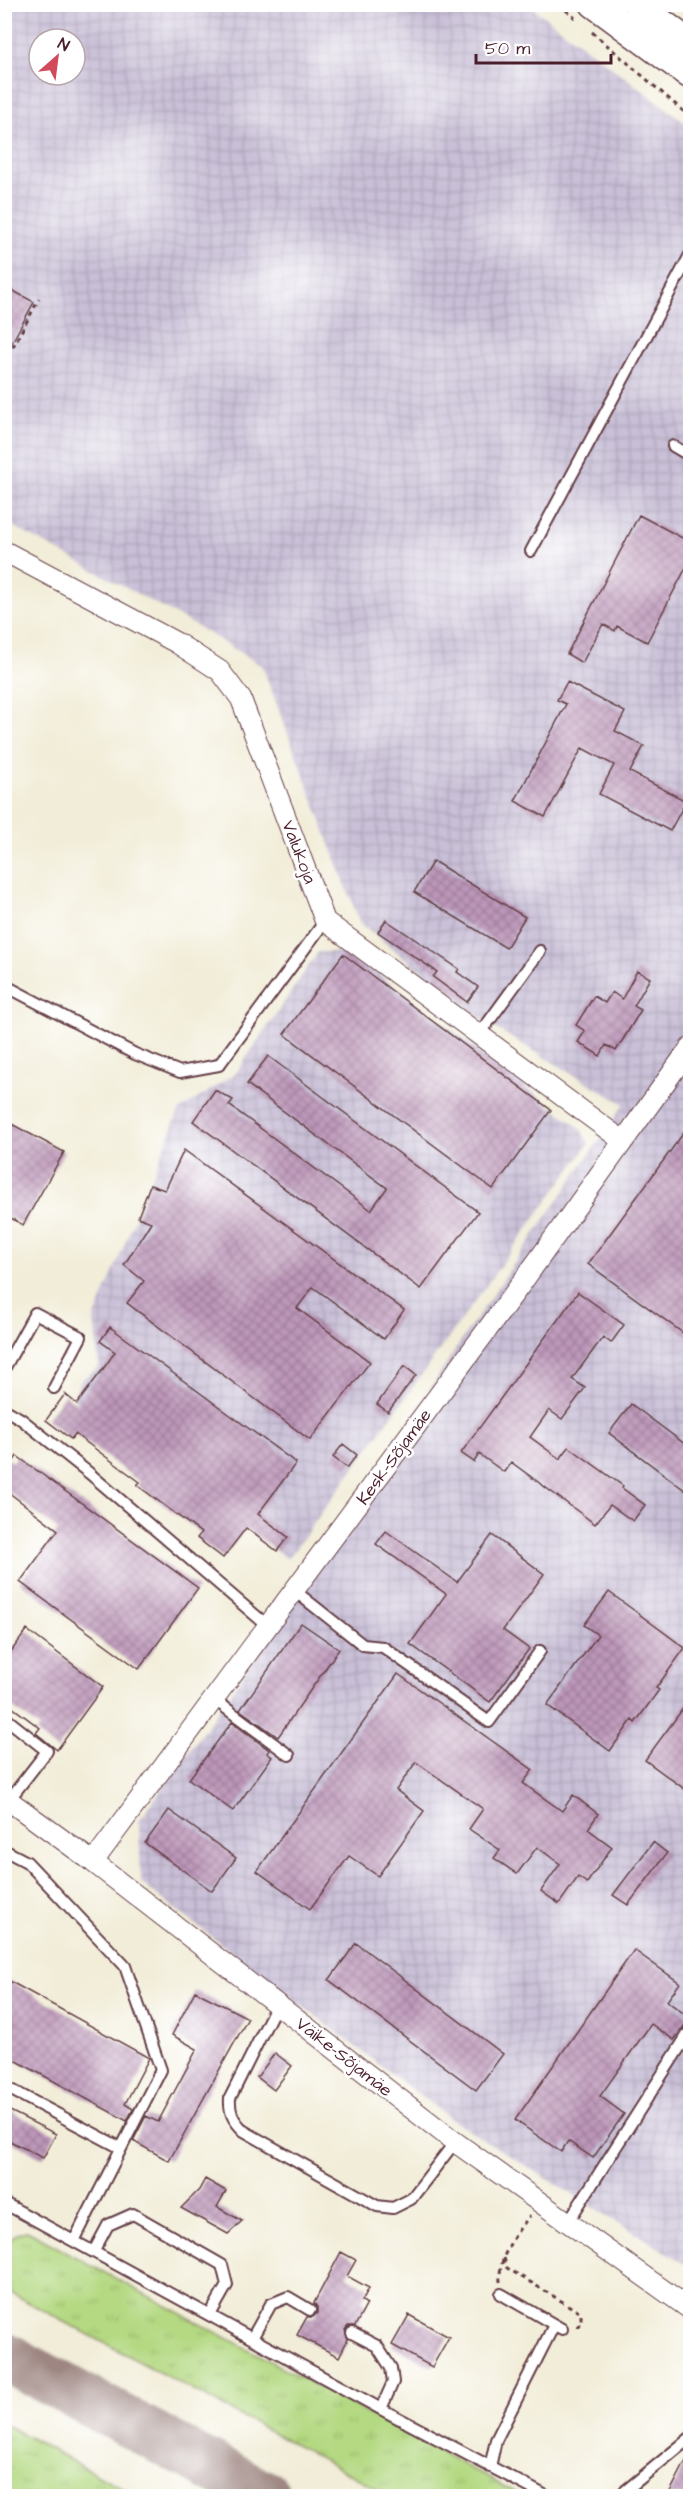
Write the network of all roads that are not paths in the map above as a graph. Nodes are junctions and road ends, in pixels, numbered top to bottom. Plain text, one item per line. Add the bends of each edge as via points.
1 (637, 4) edge
2 (586, 17) edge
3 (690, 44) edge
4 (690, 75) edge
5 (690, 255) edge
6 (673, 446) dead end
7 (690, 456) edge
8 (4, 551) edge
9 (531, 551) dead end
10 (325, 921) junction
11 (540, 951) dead end
12 (4, 985) edge
13 (479, 1035) junction
14 (690, 1048) edge
15 (623, 1141) junction
16 (4, 1369) edge
17 (54, 1388) dead end
18 (4, 1409) edge
19 (295, 1591) junction
20 (269, 1627) junction
21 (540, 1651) dead end
22 (214, 1700) junction
23 (4, 1717) edge
24 (289, 1755) dead end
25 (7, 1798) edge
26 (4, 1850) edge
27 (93, 1862) junction
28 (277, 2004) junction
29 (690, 2031) edge
30 (4, 2086) edge
31 (455, 2142) junction
32 (120, 2148) junction
33 (6, 2207) edge
34 (568, 2222) junction
35 (74, 2241) junction
36 (94, 2251) junction
37 (501, 2294) road end
38 (690, 2308) edge
39 (310, 2310) dead end
40 (210, 2315) junction
41 (352, 2333) dead end
42 (252, 2338) junction
43 (381, 2409) junction
44 (690, 2438) edge
45 (490, 2467) junction
46 (546, 2496) edge
47 (619, 2496) edge

1 - 3 main road
2 - 4 main road
5 - 9 lane
6 - 7 lane
8 - 10 street, Valukoja via 177,643 220,671 241,699
10 - 12 lane via 219,1065 180,1072 135,1054
10 - 13 street
11 - 13 lane
13 - 15 street
14 - 15 street, Kesk-Sõjamäe
15 - 19 street, Kesk-Sõjamäe
16 - 17 lane via 35,1313 81,1337
18 - 20 lane via 89,1473
19 - 20 street, Kesk-Sõjamäe
19 - 21 lane via 363,1645 383,1647 489,1722
20 - 22 street, Kesk-Sõjamäe
22 - 24 lane
22 - 27 street, Kesk-Sõjamäe
23 - 25 lane via 47,1751
25 - 27 street, Väike-Sõjamäe
26 - 32 lane via 27,1862 125,1966 160,2070
27 - 28 street, Väike-Sõjamäe
28 - 31 street, Väike-Sõjamäe
28 - 31 lane via 231,2098 233,2120 244,2131 377,2206 393,2208 411,2199
29 - 34 lane
30 - 32 lane
31 - 34 street, Väike-Sõjamäe
32 - 35 lane
33 - 35 lane
34 - 38 street, Väike-Sõjamäe
35 - 36 lane
36 - 40 lane
36 - 40 lane via 108,2225 133,2214 222,2265 227,2285
37 - 45 lane via 558,2327 496,2440
39 - 42 lane via 288,2297 271,2304
40 - 42 lane
41 - 43 lane via 378,2346 391,2368 393,2382
42 - 43 lane
43 - 45 lane
44 - 47 lane
45 - 46 lane

